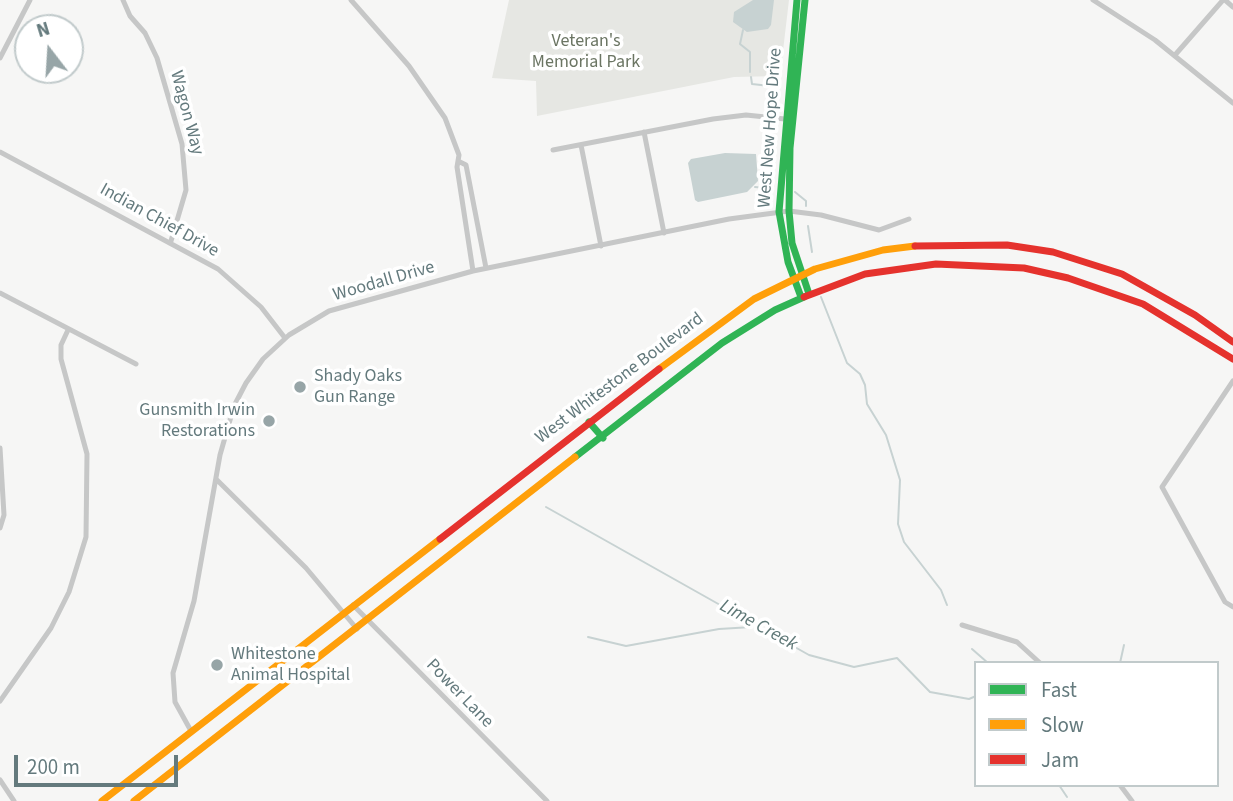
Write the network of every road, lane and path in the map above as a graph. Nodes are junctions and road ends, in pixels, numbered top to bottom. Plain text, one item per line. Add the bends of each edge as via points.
1 (30, 0) edge
2 (123, 0) edge
3 (351, 0) edge
4 (797, 0) edge
5 (805, 0) edge
6 (1093, 0) edge
7 (1224, 0) edge
8 (1233, 7) edge
9 (1175, 55) junction
10 (0, 58) edge
11 (1233, 103) edge
12 (785, 119) junction
13 (644, 132) junction
14 (581, 145) junction
15 (553, 150) dead end
16 (0, 152) edge
17 (460, 162) junction
18 (789, 211) junction
19 (779, 212) junction
20 (909, 219) dead end
21 (664, 233) junction
22 (171, 241) junction
23 (601, 246) junction
24 (486, 268) junction
25 (473, 271) junction
26 (802, 275) junction
27 (794, 279) junction
28 (0, 293) edge
29 (805, 295) junction
30 (68, 330) junction
31 (285, 338) junction
32 (1233, 342) edge
33 (1233, 359) edge
34 (136, 364) dead end
35 (1233, 381) edge
36 (589, 422) junction
37 (603, 438) junction
38 (0, 448) edge
39 (216, 479) junction
40 (0, 528) edge
41 (353, 605) junction
42 (1233, 607) edge
43 (344, 612) junction
44 (368, 620) junction
45 (962, 625) dead end
46 (356, 629) junction
47 (1038, 661) edge
48 (0, 701) edge
49 (191, 731) junction
50 (0, 780) edge
51 (14, 801) edge
52 (102, 801) edge
53 (134, 801) edge
54 (547, 801) edge

1 - 10 street
2 - 22 street, Wagon Way via 157,58 182,144 186,190
3 - 17 street via 432,98 445,118
4 - 12 main road, West New Hope Drive
5 - 18 main road, West New Hope Drive via 790,148
6 - 9 street
7 - 8 street
7 - 9 street
9 - 11 street
12 - 13 street via 746,116
12 - 19 main road, West New Hope Drive
13 - 14 street
13 - 21 street
14 - 15 street
14 - 23 street
16 - 22 street, Indian Chief Drive
17 - 24 street via 466,165
17 - 25 street
18 - 19 street, Woodall Drive
18 - 20 street, Woodall Drive via 878,230
18 - 26 main road, West New Hope Drive
19 - 21 street, Woodall Drive
19 - 27 main road, West New Hope Drive
21 - 23 street, Woodall Drive
22 - 31 street, Indian Chief Drive via 218,269 261,307
23 - 24 street, Woodall Drive
24 - 25 street, Woodall Drive
25 - 31 street, Woodall Drive via 329,312
26 - 27 main road, West Whitestone Boulevard
26 - 29 main road, West New Hope Drive
26 - 32 main road, West Whitestone Boulevard via 845,259 917,245 972,243 1053,251 1122,274
27 - 29 main road, West New Hope Drive
27 - 36 main road, West Whitestone Boulevard via 716,324
28 - 30 street
29 - 33 main road, West Whitestone Boulevard via 864,274 895,269 977,264 1024,268 1143,304
29 - 37 main road, West Whitestone Boulevard via 722,343
30 - 34 street
30 - 48 street via 61,359 87,454 86,537 69,592 51,628
31 - 39 street, Woodall Drive via 263,359 234,407
35 - 42 street via 1162,487 1225,602
36 - 37 main road
36 - 41 main road, West Whitestone Boulevard
37 - 44 main road, West Whitestone Boulevard
38 - 40 street via 4,515
39 - 43 street
39 - 49 street, Woodall Drive via 187,633 173,673 175,702
41 - 43 main road, West Whitestone Boulevard
41 - 44 street, Power Lane
43 - 46 street
43 - 49 main road, West Whitestone Boulevard
44 - 46 main road, West Whitestone Boulevard
44 - 54 street, Power Lane
45 - 47 street via 1017,642
46 - 53 main road, West Whitestone Boulevard
49 - 52 main road, West Whitestone Boulevard
50 - 51 street

